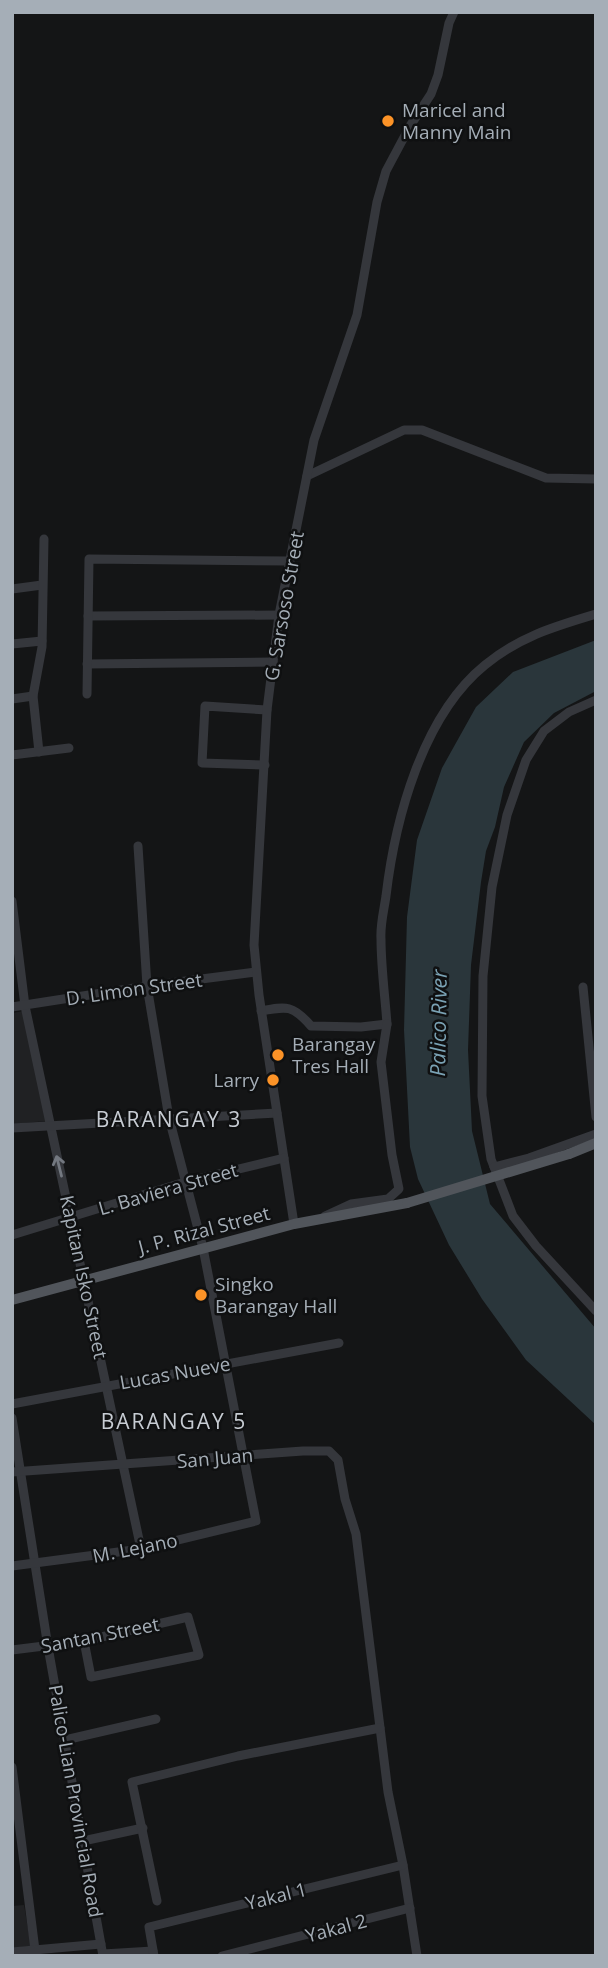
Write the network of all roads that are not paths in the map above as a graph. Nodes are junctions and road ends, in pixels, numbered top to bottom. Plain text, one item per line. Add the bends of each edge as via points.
1 (454, 12) edge
2 (307, 476) junction
3 (596, 479) edge
4 (44, 539) dead end
5 (290, 561) junction
6 (43, 585) junction
7 (12, 589) edge
8 (596, 614) edge
9 (279, 615) junction
10 (88, 616) junction
11 (42, 641) junction
12 (12, 644) edge
13 (273, 662) junction
14 (87, 664) junction
15 (87, 694) dead end
16 (33, 696) junction
17 (12, 699) edge
18 (596, 700) edge
19 (267, 710) junction
20 (69, 748) dead end
21 (38, 752) junction
22 (12, 755) edge
23 (265, 765) junction
24 (138, 846) dead end
25 (12, 901) edge
26 (256, 972) junction
27 (147, 986) junction
28 (583, 988) dead end
29 (25, 1006) junction
30 (12, 1007) edge
31 (261, 1011) junction
32 (387, 1024) junction
33 (278, 1113) junction
34 (596, 1116) edge
35 (169, 1118) junction
36 (50, 1126) junction
37 (12, 1128) edge
38 (596, 1134) edge
39 (596, 1143) edge
40 (285, 1158) junction
41 (494, 1167) junction
42 (184, 1182) junction
43 (72, 1217) junction
44 (323, 1217) junction
45 (294, 1224) junction
46 (12, 1235) edge
47 (203, 1248) junction
48 (86, 1281) junction
49 (12, 1300) edge
50 (596, 1311) edge
51 (339, 1343) dead end
52 (226, 1364) junction
53 (108, 1385) junction
54 (12, 1404) edge
55 (12, 1418) edge
56 (242, 1455) junction
57 (122, 1464) junction
58 (16, 1471) edge
59 (141, 1549) junction
60 (34, 1564) junction
61 (12, 1566) edge
62 (84, 1641) junction
63 (48, 1647) junction
64 (12, 1650) edge
65 (156, 1719) dead end
66 (380, 1728) junction
67 (65, 1740) junction
68 (12, 1767) edge
69 (143, 1828) junction
70 (83, 1841) junction
71 (403, 1865) junction
72 (157, 1901) dead end
73 (410, 1909) junction
74 (35, 1950) junction
75 (102, 1951) edge
76 (12, 1952) edge
77 (153, 1954) edge
78 (222, 1956) edge
79 (416, 1956) edge

1 - 2 street, G. Sarsoso Street via 431,94 386,171 368,246 362,298 314,440
2 - 3 street via 404,430 422,430 546,478
2 - 5 street, G. Sarsoso Street
4 - 6 street
5 - 9 street, G. Sarsoso Street
5 - 10 street via 89,559
6 - 7 street
6 - 11 street
8 - 32 street via 534,633 484,666 440,719 423,752 388,874 380,937
9 - 10 street
9 - 13 street, G. Sarsoso Street
10 - 14 street
11 - 12 street
11 - 16 street
13 - 14 street
13 - 19 street, G. Sarsoso Street
14 - 15 street
16 - 17 street
16 - 21 street
18 - 41 street via 569,712 544,731 526,760 507,815 492,887 483,976 482,1096
19 - 23 street, G. Sarsoso Street
19 - 23 street via 205,706 202,763
20 - 21 street
21 - 22 street
23 - 26 street, G. Sarsoso Street via 255,901
24 - 27 street
25 - 29 street, Kapitan Isko Street
26 - 27 street, D. Limon Street
26 - 31 street, G. Sarsoso Street
27 - 29 street, D. Limon Street
27 - 35 street
28 - 34 street
29 - 30 street, D. Limon Street
29 - 36 street, Kapitan Isko Street
31 - 32 street via 286,1007 311,1026
31 - 33 street, G. Sarsoso Street
32 - 44 street via 380,1062 399,1189 388,1199 351,1204
33 - 35 street
33 - 40 street, G. Sarsoso Street
35 - 36 street
35 - 42 street
36 - 37 street
43 -> 36 street, Kapitan Isko Street
38 - 41 street
39 - 44 main road, J. P. Rizal Street, bridge via 407,1203
40 - 42 street, L. Baviera Street
40 - 45 street, G. Sarsoso Street
41 - 50 street via 513,1216
42 - 43 street, L. Baviera Street
42 - 47 street
43 - 46 street, L. Baviera Street
43 - 48 street, Kapitan Isko Street
44 - 45 main road, J. P. Rizal Street
45 - 47 main road, J. P. Rizal Street
47 - 48 main road, J. P. Rizal Street
47 - 52 street
48 - 49 main road, J. P. Rizal Street
48 - 53 street, Kapitan Isko Street
51 - 52 street, Lucas Nueve
52 - 53 street, Lucas Nueve
52 - 56 street
53 - 54 street, Lucas Nueve
53 - 57 street, Kapitan Isko Street
55 - 58 street, Palico-Lian Provincial Road
56 - 57 street, San Juan
56 - 59 street, M. Lejano via 256,1521
56 - 66 street, San Juan via 329,1451 338,1460 356,1534
57 - 58 street, San Juan
57 - 59 street, Kapitan Isko Street
58 - 60 street, Palico-Lian Provincial Road
59 - 60 street, M. Lejano
60 - 61 street, M. Lejano
60 - 63 street, Palico-Lian Provincial Road
62 - 62 street, Santan Street via 188,1617 199,1655 91,1677
62 - 63 street, Santan Street
63 - 64 street, Santan Street
63 - 67 street, Palico-Lian Provincial Road
65 - 67 street
66 - 69 street via 132,1783
66 - 71 street, San Juan
67 - 70 street, Palico-Lian Provincial Road
68 - 74 street
69 - 70 street
69 - 72 street
70 - 75 street, Palico-Lian Provincial Road
71 - 73 street, San Juan
71 - 77 street, Yakal 1 via 149,1927
73 - 78 street, Yakal 2
73 - 79 street, San Juan
74 - 75 street
74 - 76 street
75 - 77 street

